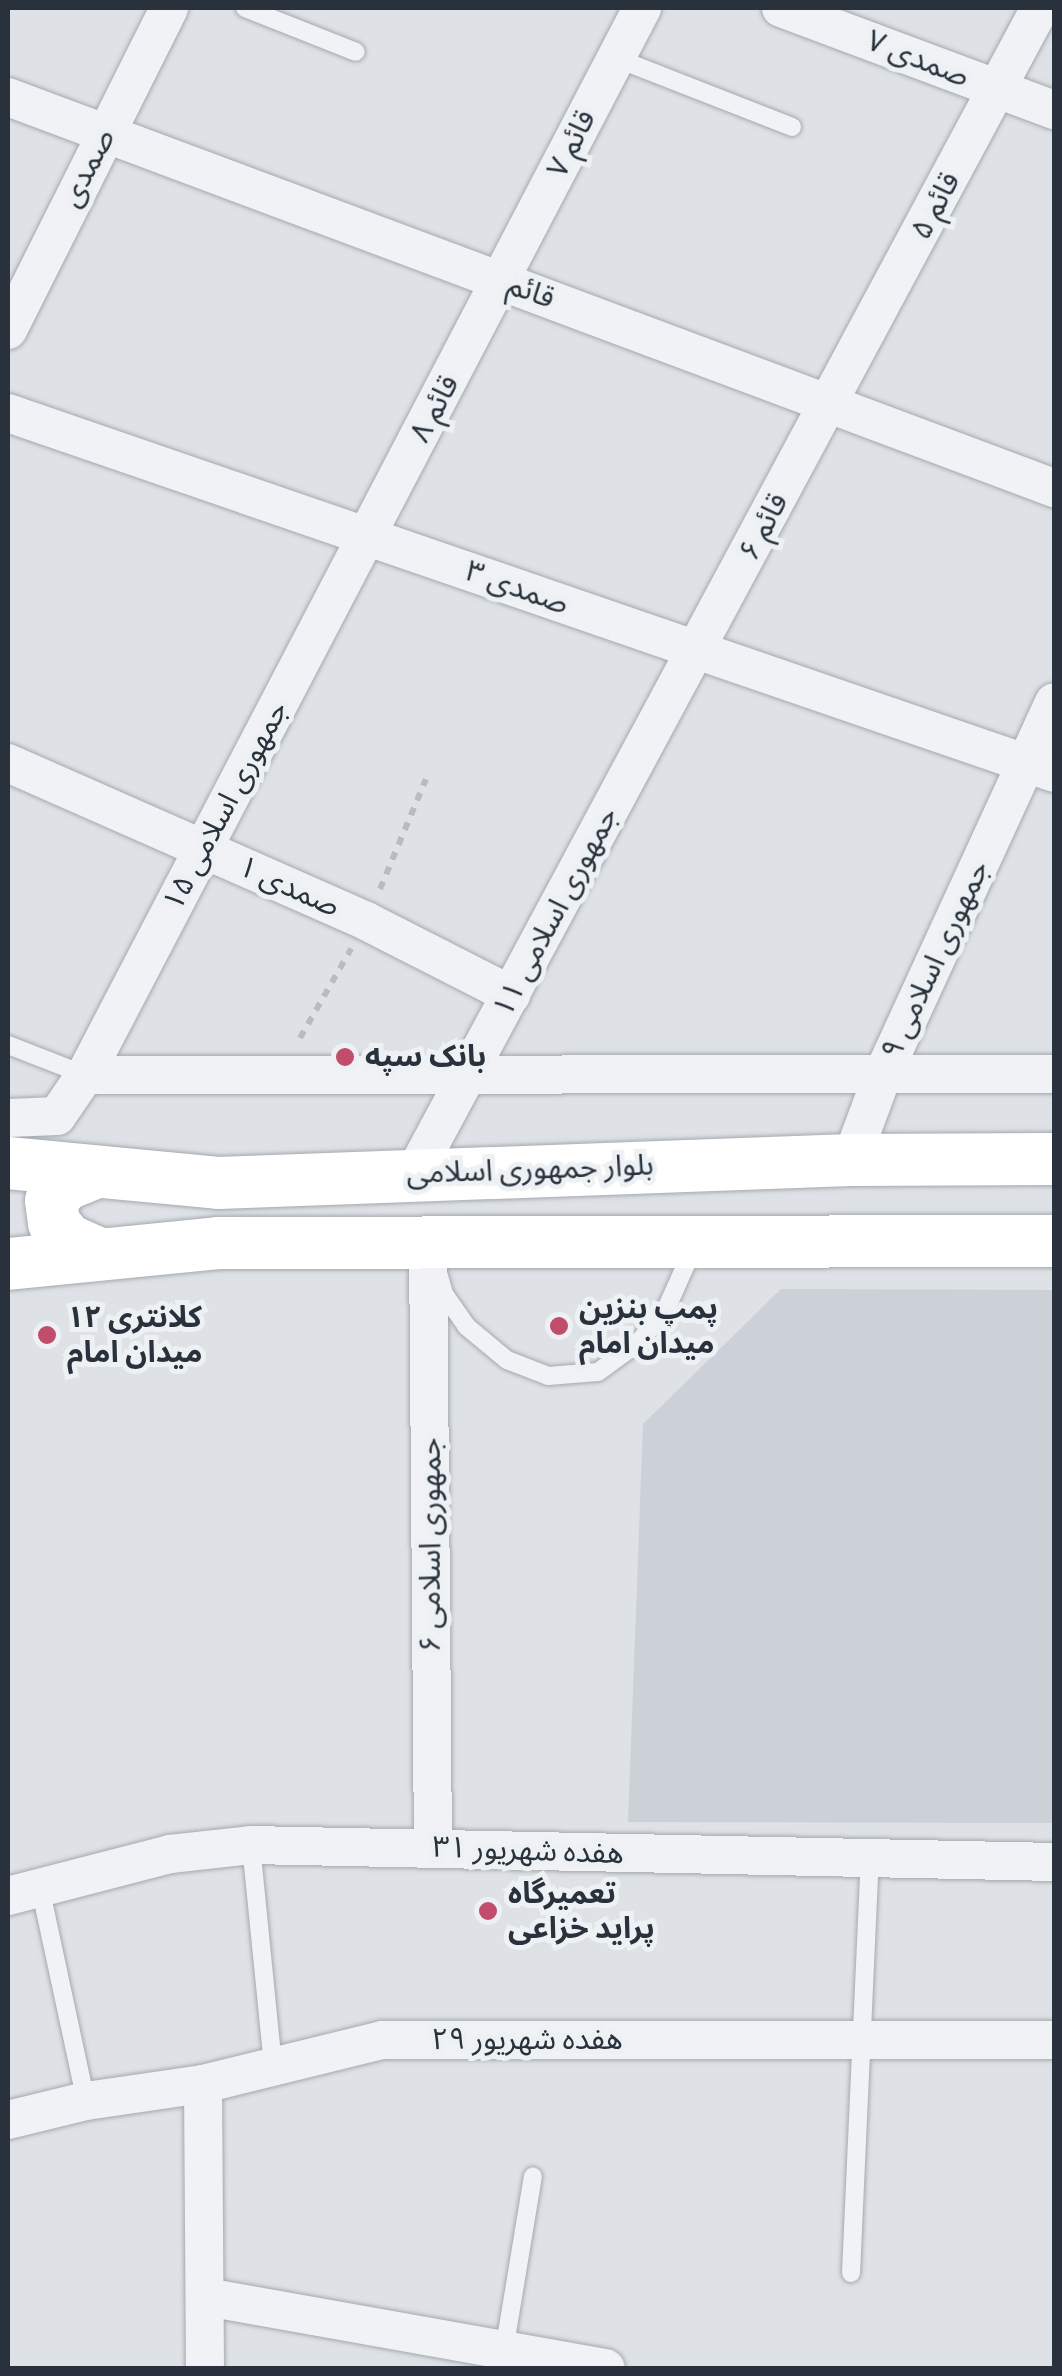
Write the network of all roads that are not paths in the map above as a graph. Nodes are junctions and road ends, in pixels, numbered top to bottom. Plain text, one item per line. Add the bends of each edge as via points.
1 (169, 8) edge
2 (245, 8) edge
3 (642, 8) edge
4 (781, 8) edge
5 (1040, 8) edge
6 (356, 52) dead end
7 (616, 58) junction
8 (998, 89) junction
9 (8, 96) edge
10 (1054, 110) edge
11 (792, 127) dead end
12 (106, 133) junction
13 (502, 282) junction
14 (8, 330) edge
15 (830, 404) junction
16 (8, 413) edge
17 (1054, 488) edge
18 (368, 536) junction
19 (698, 650) junction
20 (1054, 702) edge
21 (8, 763) edge
22 (1041, 768) edge
23 (204, 849) junction
24 (511, 995) junction
25 (8, 1045) edge
26 (469, 1073) junction
27 (84, 1074) junction
28 (883, 1074) junction
29 (1054, 1074) edge
30 (8, 1118) edge
31 (851, 1160) junction
32 (1054, 1160) edge
33 (8, 1163) edge
34 (92, 1174) junction
35 (414, 1174) junction
36 (428, 1242) junction
37 (1054, 1242) edge
38 (695, 1243) junction
39 (100, 1254) junction
40 (8, 1264) edge
41 (251, 1846) junction
42 (434, 1848) junction
43 (870, 1860) junction
44 (1054, 1862) edge
45 (24, 1891) edge
46 (1054, 2040) edge
47 (864, 2041) junction
48 (273, 2067) junction
49 (203, 2084) junction
50 (86, 2101) junction
51 (8, 2120) edge
52 (533, 2176) dead end
53 (851, 2273) dead end
54 (206, 2297) junction
55 (504, 2352) junction
56 (442, 2355) edge
57 (205, 2368) edge
58 (606, 2368) edge

1 - 12 street, صمدی
2 - 6 lane
3 - 7 street, قائم ۷
4 - 8 street, صمدی ۷
5 - 8 street, قائم ۵
7 - 11 lane
7 - 13 street, قائم ۷
8 - 10 street, صمدی ۷
8 - 15 street, قائم ۵
9 - 12 street, قائم
12 - 13 street, قائم
12 - 14 street, صمدی
13 - 15 street, قائم
13 - 18 street, قائم ۸
15 - 17 street, قائم
15 - 19 street, قائم ۶
16 - 18 street, صمدی ۳
18 - 19 street, صمدی ۳
18 - 23 street, جمهوری اسلامی ۱۵
19 - 22 street, صمدی ۳
19 - 24 street, جمهوری اسلامی ۱۱
20 - 22 street, جمهوری اسلامی ۹
21 - 23 street, صمدی ۱
22 - 28 street, جمهوری اسلامی ۹
23 - 24 street, صمدی ۱
23 - 27 street, جمهوری اسلامی ۱۵
24 - 26 street, جمهوری اسلامی ۱۱
25 - 27 lane
26 - 27 street
26 - 28 street
26 - 35 street, جمهوری اسلامی ۱۱
27 - 30 street, جمهوری اسلامی ۱۵ via 57,1116
28 - 29 street
28 - 31 street, جمهوری اسلامی ۹
31 - 32 main road, بلوار جمهوری اسلامی
31 - 35 main road, بلوار جمهوری اسلامی
33 - 34 main road, بلوار جمهوری اسلامی
34 - 35 main road, بلوار جمهوری اسلامی via 218,1182
34 - 39 main road via 51,1201 54,1223 68,1240
36 - 38 main road
36 - 38 lane via 444,1294 466,1326 507,1360 548,1376 598,1372 639,1342 666,1307
36 - 39 main road via 218,1242
36 - 42 street, جمهوری اسلامی ۶
37 - 38 main road
39 - 40 main road
41 - 42 street, هفده شهریور ۳۱
41 - 45 street, هفده شهریور ۳۱ via 170,1854
41 - 48 lane
42 - 43 street, هفده شهریور ۳۱
43 - 44 street, هفده شهریور ۳۱
43 - 47 lane
45 - 50 lane
46 - 47 street, هفده شهریور ۲۹
47 - 48 street, هفده شهریور ۲۹ via 382,2040
47 - 53 lane
48 - 49 street, هفده شهریور ۲۹
49 - 50 street, هفده شهریور ۲۹
49 - 54 street
50 - 51 street, هفده شهریور ۲۹
52 - 55 lane
54 - 56 street
54 - 57 street
55 - 56 street
55 - 58 street

